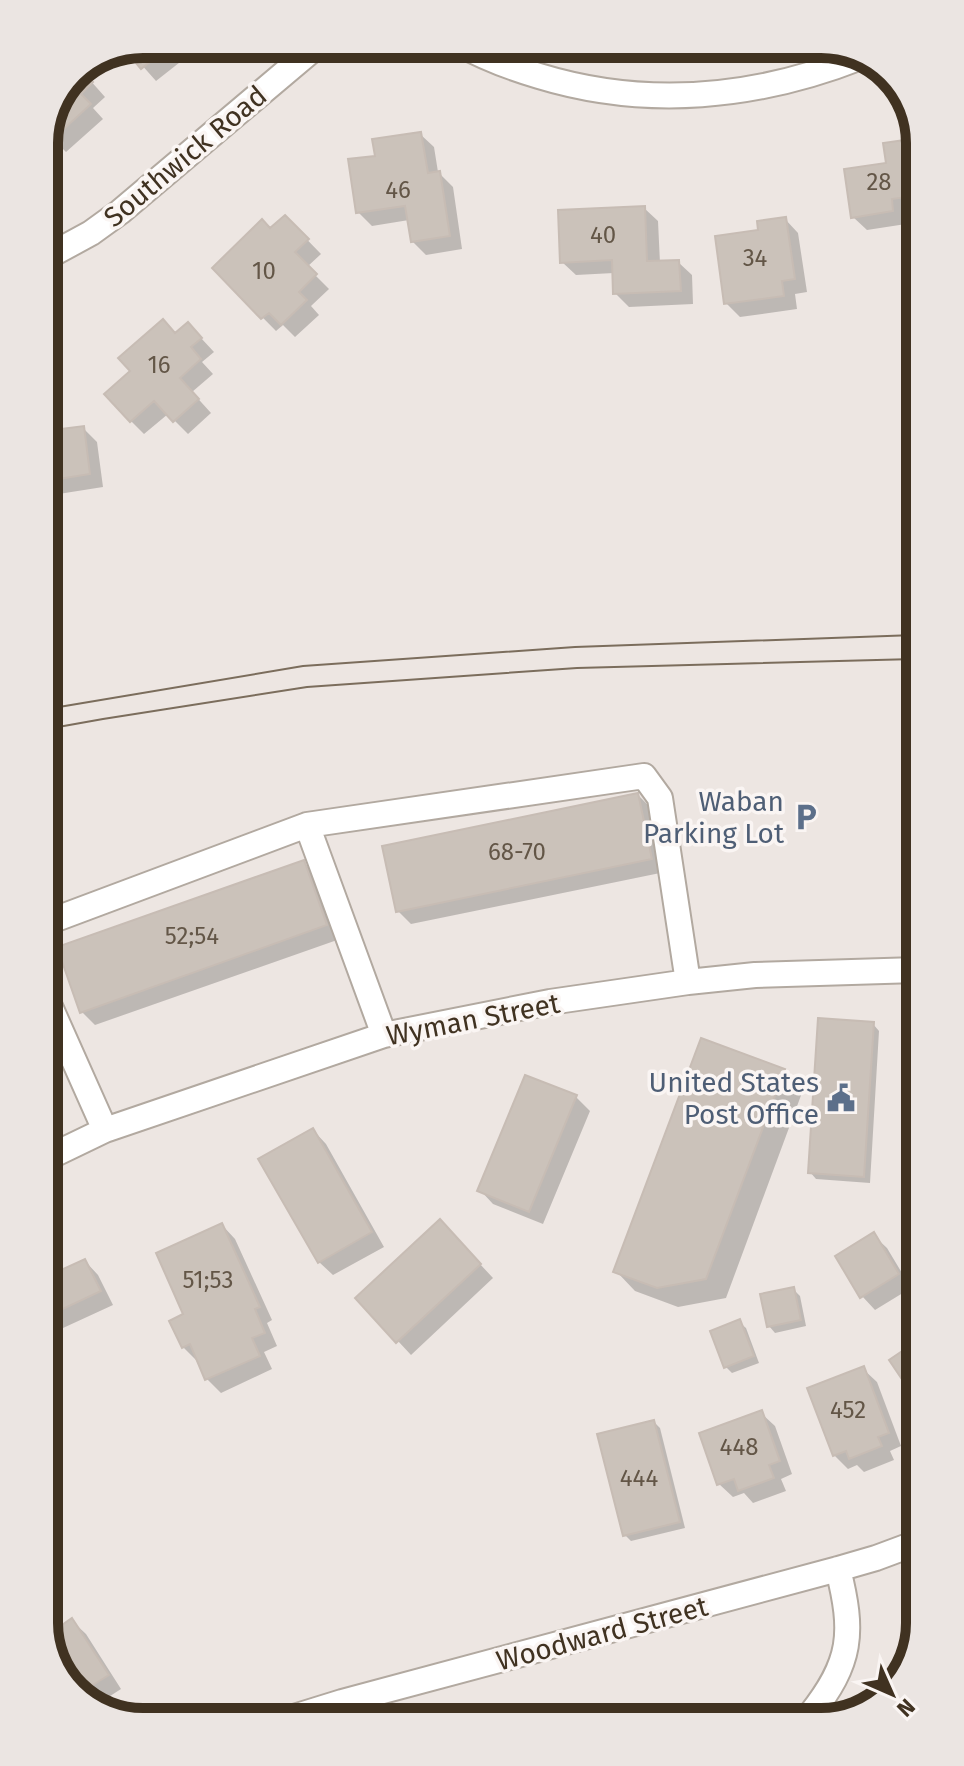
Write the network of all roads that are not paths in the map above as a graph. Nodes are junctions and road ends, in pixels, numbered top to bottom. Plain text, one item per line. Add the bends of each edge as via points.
1 (302, 58) edge
2 (492, 58) edge
3 (845, 62) edge
4 (58, 251) edge
5 (307, 825) junction
6 (58, 918) edge
7 (906, 970) edge
8 (688, 982) junction
9 (58, 1024) edge
10 (384, 1035) junction
11 (105, 1130) junction
12 (58, 1153) edge
13 (906, 1547) edge
14 (838, 1569) junction
15 (324, 1708) edge
16 (815, 1708) edge

1 - 4 street, Southwick Road via 120,212
2 - 3 street via 580,88 674,97 733,92
5 - 6 street
5 - 8 street via 644,776 660,798
5 - 10 street
7 - 8 street, Wyman Street
8 - 10 street, Wyman Street
9 - 11 street
10 - 11 street, Wyman Street
11 - 12 street, Wyman Street
13 - 14 street, Woodward Street
14 - 15 street, Woodward Street
14 - 16 street via 847,1641 832,1684

